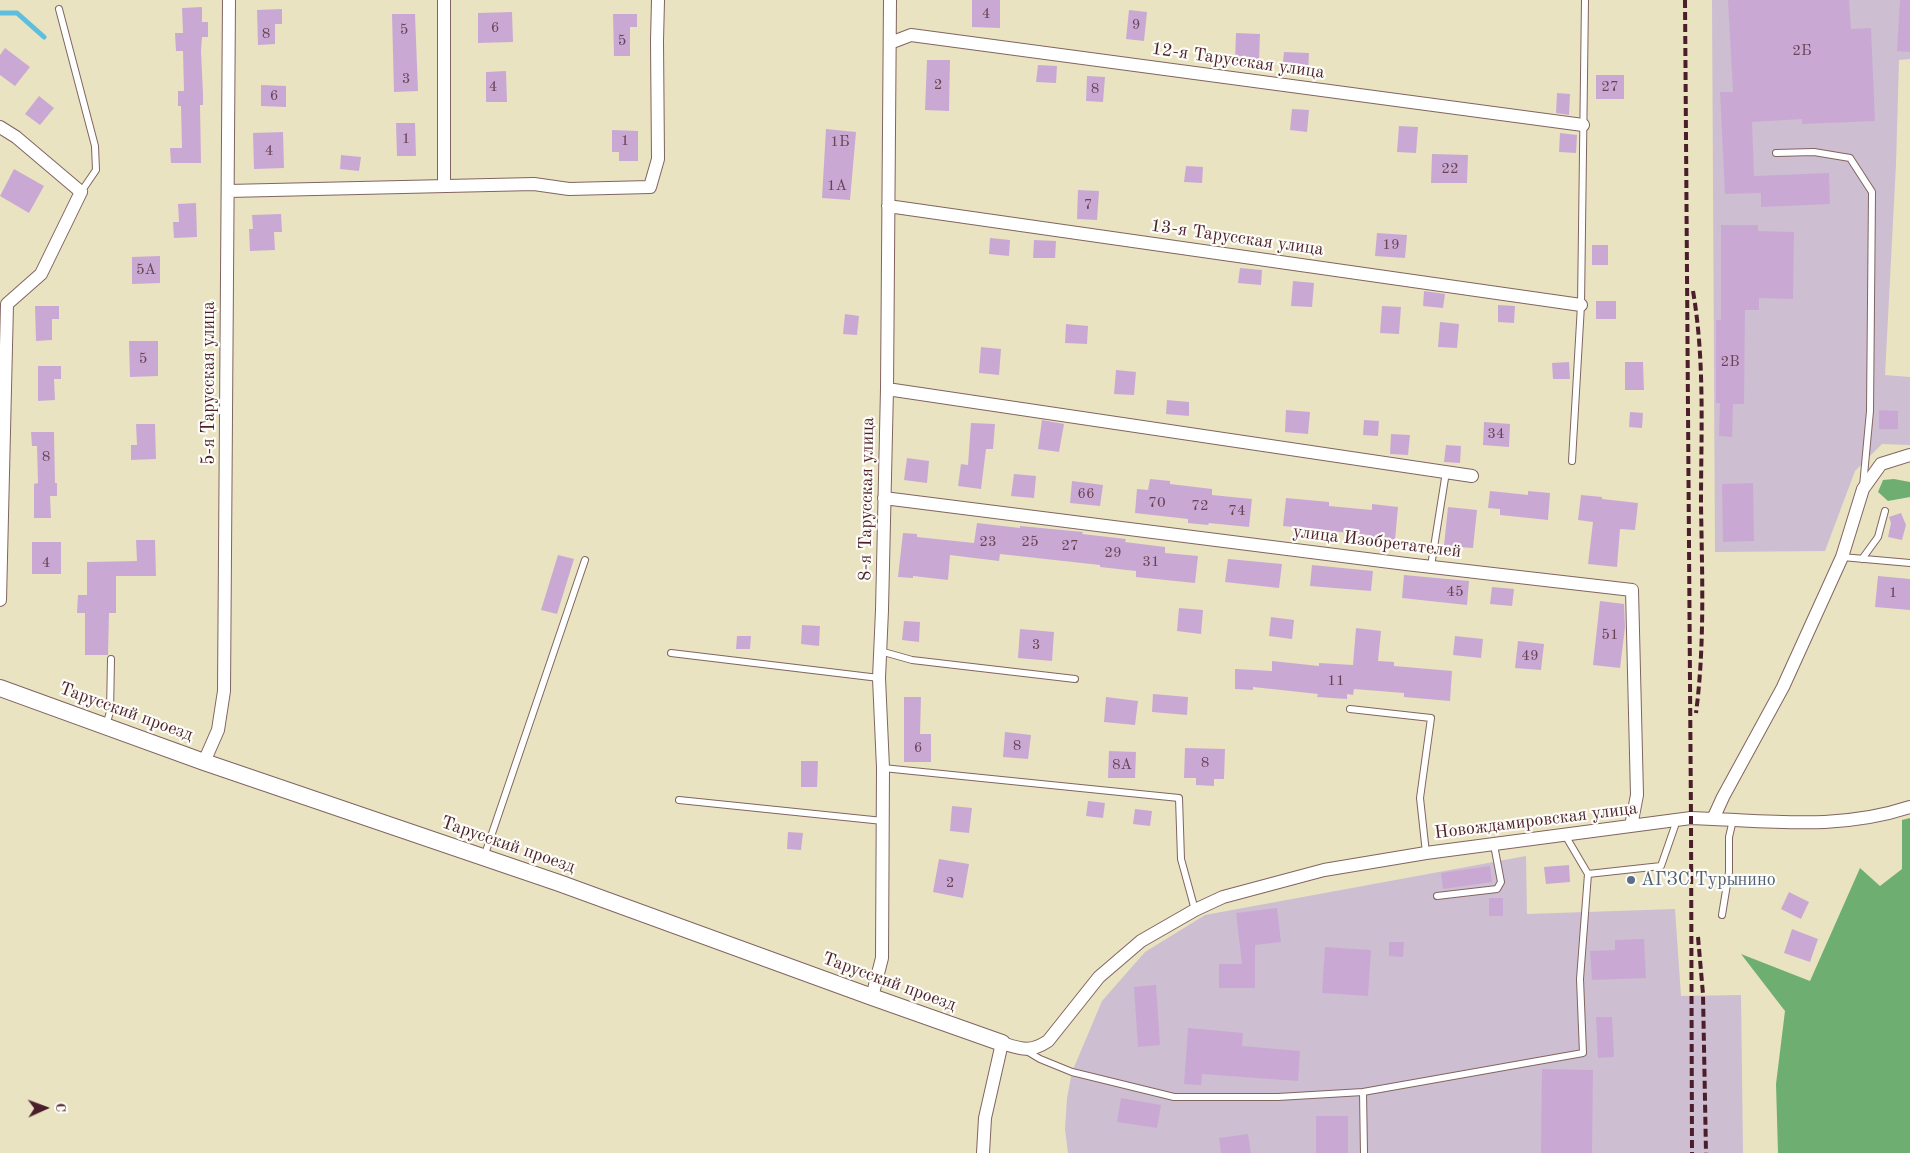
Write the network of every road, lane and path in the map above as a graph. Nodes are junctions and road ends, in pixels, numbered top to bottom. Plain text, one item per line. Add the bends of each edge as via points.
1 (229, 0) edge
2 (444, 0) edge
3 (658, 0) edge
4 (890, 0) edge
5 (1585, 0) edge
6 (59, 9) dead end
7 (890, 43) junction
8 (1583, 125) junction
9 (0, 127) edge
10 (1776, 153) dead end
11 (444, 186) junction
12 (228, 191) junction
13 (81, 192) junction
14 (888, 206) junction
15 (1581, 305) junction
16 (887, 389) junction
17 (1910, 455) edge
18 (1572, 461) dead end
19 (1446, 472) junction
20 (1472, 476) dead end
21 (1863, 489) junction
22 (884, 498) junction
23 (1885, 511) dead end
24 (1842, 557) junction
25 (1862, 559) junction
26 (585, 560) dead end
27 (1910, 563) edge
28 (1431, 566) junction
29 (0, 600) edge
30 (880, 652) junction
31 (671, 653) dead end
32 (111, 659) dead end
33 (879, 678) junction
34 (1075, 678) dead end
35 (0, 688) edge
36 (1350, 709) dead end
37 (105, 726) junction
38 (204, 762) junction
39 (883, 768) junction
40 (679, 800) dead end
41 (1910, 807) edge
42 (1713, 819) junction
43 (1677, 820) junction
44 (1733, 820) junction
45 (883, 821) junction
46 (1631, 826) junction
47 (1565, 835) junction
48 (1494, 845) junction
49 (1426, 853) junction
50 (484, 857) junction
51 (1588, 874) junction
52 (1437, 896) dead end
53 (1196, 910) junction
54 (1722, 916) dead end
55 (872, 997) junction
56 (1002, 1043) junction
57 (1023, 1049) junction
58 (1363, 1092) junction
59 (983, 1153) edge
60 (1364, 1153) edge

1 - 12 street, 5-я Тарусская улица
2 - 11 street
3 - 11 street via 658,159 650,187
4 - 7 street, 8-я Тарусская улица
5 - 8 lane
6 - 13 lane via 95,146 96,170
7 - 8 street, 12-я Тарусская улица via 910,35
7 - 14 street, 8-я Тарусская улица
8 - 15 lane
9 - 13 street
10 - 21 lane via 1814,152 1850,158 1872,192 1870,411
11 - 12 street
12 - 38 street, 5-я Тарусская улица via 224,691 218,730
13 - 29 street via 41,274 7,304
14 - 15 street, 13-я Тарусская улица
14 - 16 street, 8-я Тарусская улица
15 - 18 lane
16 - 19 street
16 - 22 street, 8-я Тарусская улица
17 - 21 street via 1881,464
19 - 20 street
19 - 28 lane
21 - 24 street
22 - 28 street, улица Изобретателей
22 - 30 street, 8-я Тарусская улица
23 - 25 lane via 1878,538
24 - 25 lane
24 - 42 street via 1783,686
25 - 27 lane
26 - 50 lane
28 - 46 street, улица Изобретателей via 1632,590 1636,795
30 - 33 street, 8-я Тарусская улица
30 - 34 lane via 912,660
31 - 33 lane
32 - 37 lane via 110,712
33 - 39 street, 8-я Тарусская улица
35 - 37 street, Тарусский проезд
36 - 49 lane via 1431,718 1420,798
37 - 38 street, Тарусский проезд
38 - 50 street, Тарусский проезд
39 - 45 street, 8-я Тарусская улица
39 - 53 lane via 1179,798 1181,859
40 - 45 lane
41 - 44 street, Новождамировская улица via 1886,815 1825,823
42 - 43 street, Новождамировская улица
42 - 44 street, Новождамировская улица
43 - 46 street, Новождамировская улица
43 - 51 lane via 1661,866
44 - 54 lane
45 - 55 street, 8-я Тарусская улица via 882,958
46 - 47 street, Новождамировская улица
47 - 48 street, Новождамировская улица
47 - 51 lane
48 - 49 street, Новождамировская улица
48 - 52 lane via 1501,882 1497,889
49 - 53 street, Новождамировская улица via 1324,870 1223,897
50 - 55 street, Тарусский проезд
51 - 58 lane via 1580,979 1583,1053
53 - 57 street, Новождамировская улица via 1141,941 1099,977 1048,1041 1037,1048
55 - 56 street, Тарусский проезд
56 - 57 street
56 - 59 street via 985,1118
57 - 58 lane via 1040,1060 1072,1072 1174,1097 1278,1097
58 - 60 lane

